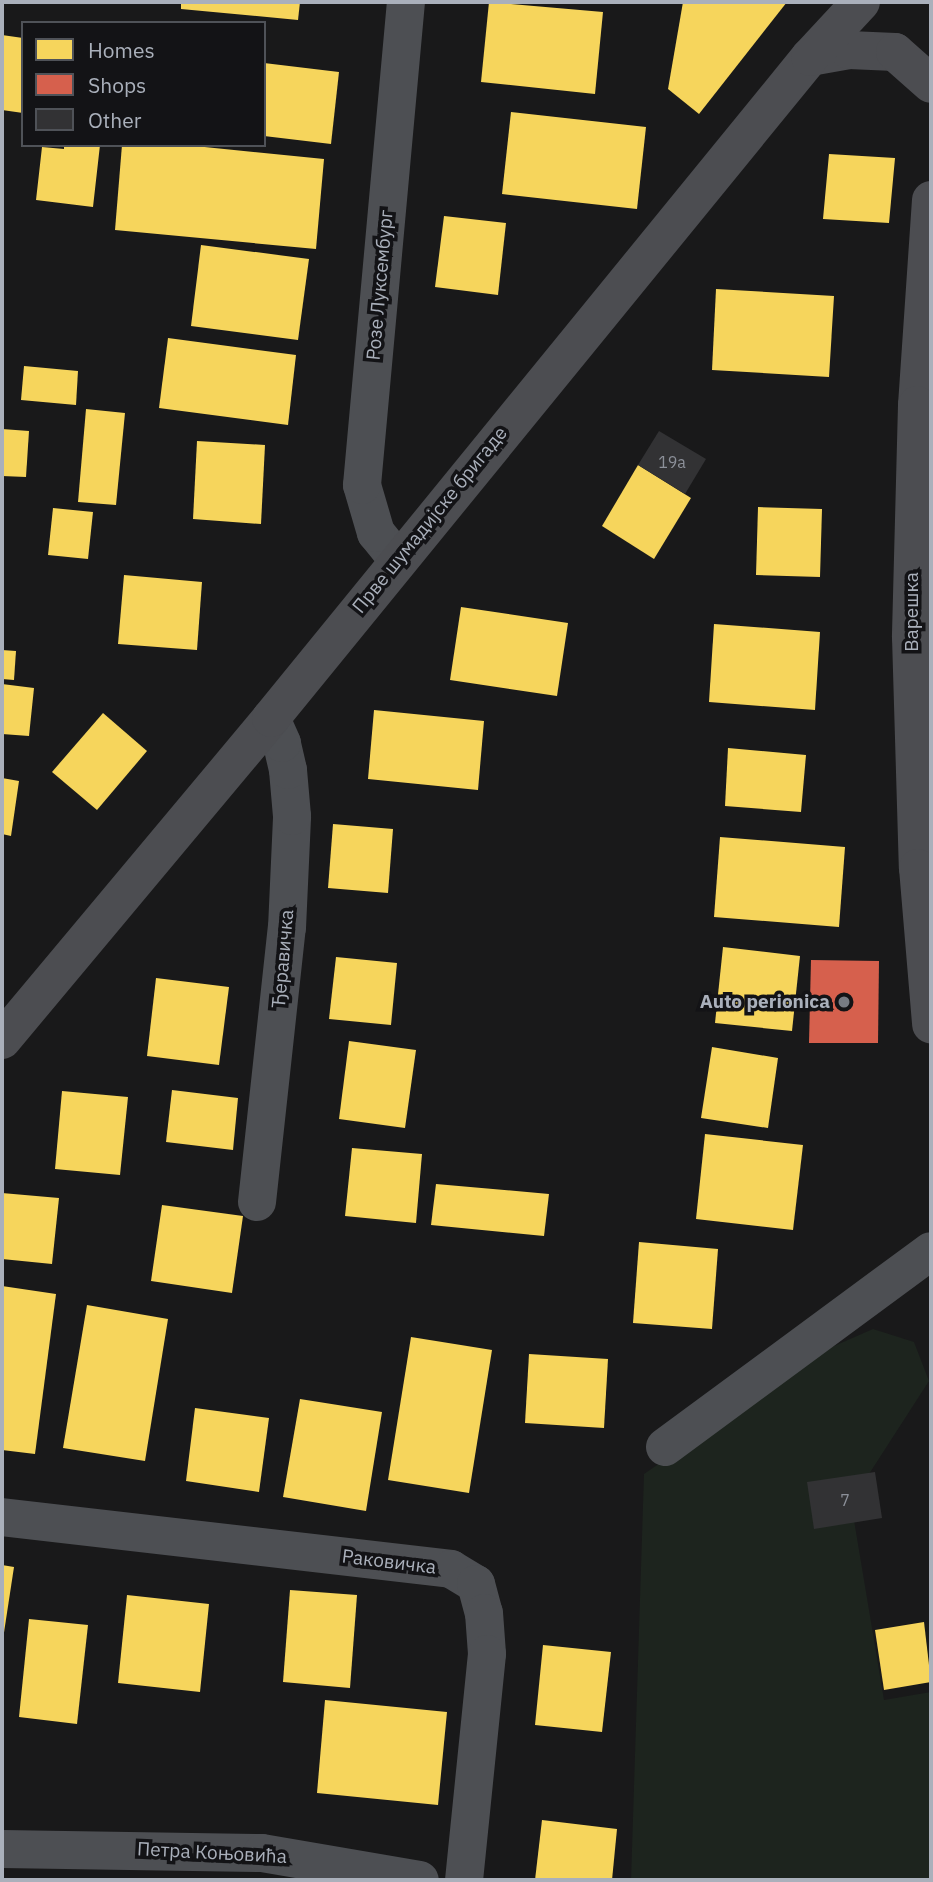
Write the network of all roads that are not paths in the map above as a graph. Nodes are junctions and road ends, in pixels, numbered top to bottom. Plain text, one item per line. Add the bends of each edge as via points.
1 (406, 2) edge
2 (861, 2) edge
3 (810, 57) junction
4 (931, 84) edge
5 (931, 200) edge
6 (398, 560) junction
7 (271, 718) junction
8 (931, 1024) edge
9 (2, 1040) edge
10 (257, 1202) dead end
11 (931, 1251) edge
12 (665, 1447) dead end
13 (2, 1517) edge
14 (2, 1849) edge
15 (419, 1880) edge
16 (464, 1880) edge

1 - 6 street, Розе Луксембург via 362,485 376,533
2 - 3 street, Прве шумадијске бригаде
3 - 4 street via 849,50 895,52
3 - 6 street, Прве шумадијске бригаде
5 - 8 street, Варешка via 917,405 911,637 919,868
6 - 7 street, Прве шумадијске бригаде
7 - 9 street, Прве шумадијске бригаде
7 - 10 street, Ђеравичка via 288,769 292,816 287,928
11 - 12 street
13 - 16 street, Раковичка via 451,1569 476,1584 487,1654
14 - 15 street, Петра Коњовића via 262,1853

